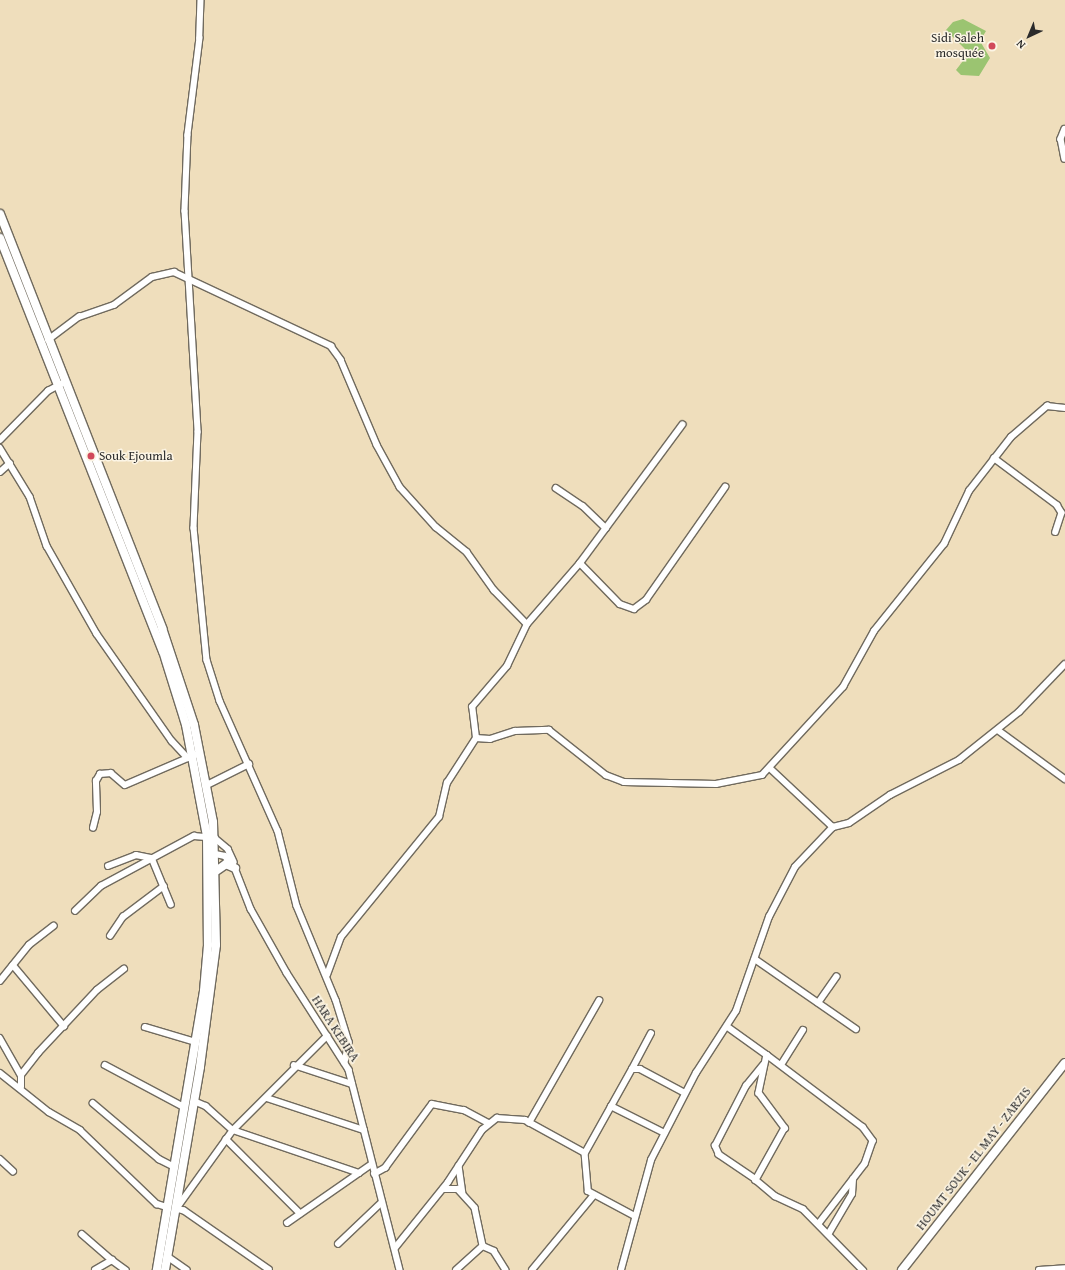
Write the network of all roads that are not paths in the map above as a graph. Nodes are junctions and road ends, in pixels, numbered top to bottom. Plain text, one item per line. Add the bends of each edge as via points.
1 (202, 0) edge
2 (1065, 129) edge
3 (1065, 159) edge
4 (0, 214) edge
5 (0, 238) edge
6 (187, 264) junction
7 (179, 272) junction
8 (20, 278) junction
9 (189, 278) junction
10 (48, 340) junction
11 (61, 384) junction
12 (1065, 408) edge
13 (682, 425) dead end
14 (0, 440) edge
15 (0, 448) edge
16 (994, 458) junction
17 (10, 463) junction
18 (0, 472) edge
19 (725, 487) dead end
20 (556, 488) dead end
21 (606, 528) junction
22 (1056, 532) dead end
23 (580, 562) junction
24 (148, 590) junction
25 (140, 594) junction
26 (527, 624) junction
27 (1065, 664) edge
28 (998, 730) junction
29 (476, 738) junction
30 (201, 752) junction
31 (190, 757) junction
32 (249, 764) junction
33 (771, 768) junction
34 (1065, 780) edge
35 (207, 785) junction
36 (833, 827) junction
37 (93, 828) dead end
38 (211, 837) junction
39 (212, 853) junction
40 (152, 858) junction
41 (108, 866) dead end
42 (235, 868) junction
43 (216, 871) junction
44 (164, 886) junction
45 (171, 904) dead end
46 (75, 911) dead end
47 (53, 926) dead end
48 (110, 936) dead end
49 (212, 945) junction
50 (755, 959) junction
51 (13, 965) junction
52 (124, 969) dead end
53 (327, 975) junction
54 (836, 977) dead end
55 (0, 981) edge
56 (599, 1000) dead end
57 (818, 1003) junction
58 (64, 1026) junction
59 (145, 1027) dead end
60 (728, 1027) junction
61 (856, 1029) dead end
62 (803, 1030) dead end
63 (651, 1034) dead end
64 (327, 1036) junction
65 (0, 1038) edge
66 (196, 1042) junction
67 (767, 1055) junction
68 (345, 1063) junction
69 (1065, 1063) edge
70 (105, 1065) dead end
71 (294, 1065) junction
72 (763, 1065) junction
73 (781, 1065) junction
74 (632, 1069) junction
75 (0, 1073) edge
76 (21, 1075) junction
77 (352, 1084) junction
78 (21, 1087) junction
79 (685, 1093) junction
80 (267, 1098) junction
81 (194, 1100) junction
82 (93, 1103) dead end
83 (611, 1106) junction
84 (184, 1107) junction
85 (529, 1122) junction
86 (488, 1123) junction
87 (233, 1130) junction
88 (364, 1130) junction
89 (665, 1133) junction
90 (226, 1139) junction
91 (585, 1153) junction
92 (0, 1160) edge
93 (372, 1164) junction
94 (459, 1165) junction
95 (175, 1167) junction
96 (13, 1171) dead end
97 (359, 1173) junction
98 (374, 1174) junction
99 (853, 1179) junction
100 (756, 1180) junction
101 (443, 1189) junction
102 (463, 1193) junction
103 (594, 1195) junction
104 (381, 1203) junction
105 (172, 1208) junction
106 (300, 1213) junction
107 (635, 1216) junction
108 (286, 1223) dead end
109 (819, 1224) junction
110 (829, 1232) junction
111 (82, 1234) dead end
112 (338, 1244) dead end
113 (483, 1246) junction
114 (395, 1248) junction
115 (167, 1256) junction
116 (112, 1260) junction
117 (1065, 1268) edge
118 (95, 1270) edge
119 (126, 1270) edge
120 (157, 1270) edge
121 (165, 1270) edge
122 (186, 1270) edge
123 (269, 1270) edge
124 (400, 1270) edge
125 (456, 1270) edge
126 (506, 1270) edge
127 (532, 1270) edge
128 (621, 1270) edge
129 (863, 1270) edge
130 (902, 1270) edge
131 (1039, 1270) edge

1 - 6 street via 188,135
2 - 3 street via 1061,140
4 - 8 main road
5 - 8 main road
6 - 7 street
6 - 9 street
7 - 9 street
7 - 10 street via 152,277 114,305 79,317
8 - 10 main road
8 - 11 main road
9 - 26 street via 331,346 341,360 377,445 400,487 436,528 467,552 494,590
9 - 32 street via 198,432 194,528 202,626 213,682
10 - 11 main road
11 - 14 street
11 - 24 main road
11 - 25 main road
12 - 16 street via 1047,406 1011,437
13 - 21 street
15 - 17 street
16 - 22 street via 1057,505 1062,513
16 - 33 street via 957,513 946,541 874,631 843,687
17 - 18 street
17 - 31 street via 30,497 47,546 97,634 159,723
19 - 23 street via 646,600 634,608 620,604
20 - 21 street via 583,506
21 - 23 street
23 - 26 street
24 - 25 main road
24 - 30 main road via 184,689
25 - 31 main road via 171,678
26 - 29 street via 507,666 472,707
27 - 28 street
28 - 34 street
28 - 36 street via 948,768 890,795 849,823
29 - 33 street via 490,739 516,731 549,730 606,775 635,784 739,782
29 - 53 street via 447,783 439,817 341,936
30 - 31 street
30 - 35 main road
31 - 37 street via 126,785 111,773 100,774 96,781 97,812
31 - 38 main road
32 - 35 street
32 - 53 street via 278,831 298,906
33 - 36 street
35 - 38 main road
36 - 50 street via 795,867 780,890
38 - 39 main road
38 - 40 street via 194,836
38 - 42 street via 228,849
39 - 42 street, HARA KEBIRA via 230,860
39 - 43 main road
39 - 49 main road
40 - 41 street via 136,856
40 - 44 street
40 - 46 street via 101,886
42 - 43 main road via 226,864
42 - 64 street, HARA KEBIRA via 256,919
43 - 49 main road
44 - 45 street
44 - 48 street via 123,917
47 - 51 street via 29,945
49 - 66 main road
49 - 81 main road
50 - 57 street
50 - 60 street
51 - 55 street
51 - 58 street
52 - 58 street via 97,990
53 - 68 street via 347,1034 349,1049
54 - 57 street
56 - 85 street
57 - 61 street
58 - 76 street
59 - 66 street
60 - 67 street
60 - 79 street
62 - 73 street
63 - 74 street
64 - 68 street, HARA KEBIRA
64 - 71 street
65 - 76 street
66 - 84 main road
67 - 72 street
67 - 73 street
68 - 77 street, HARA KEBIRA
69 - 130 main road, HOUMT SOUK - EL MAY - ZARZIS
70 - 84 street
71 - 77 street
71 - 80 street
72 - 100 street via 759,1093 785,1128
72 - 100 street via 746,1086 715,1146 719,1155
73 - 99 street via 872,1136 872,1151
74 - 79 street via 640,1069
74 - 83 street
75 - 78 street
76 - 78 street
77 - 88 street, HARA KEBIRA
78 - 105 street via 49,1112 80,1130 157,1204
79 - 89 street
80 - 87 street
80 - 88 street
81 - 87 street via 206,1106
81 - 105 main road
82 - 95 street via 159,1159
83 - 89 street
83 - 91 street
84 - 95 main road
85 - 86 street via 506,1116
85 - 91 street
86 - 94 street
86 - 98 street via 464,1110 432,1104 385,1168
87 - 90 street
87 - 97 street
88 - 93 street, HARA KEBIRA
89 - 107 street via 651,1160
90 - 105 street
90 - 106 street
91 - 103 street via 589,1168 585,1187
92 - 96 street
93 - 97 street
93 - 98 street, HARA KEBIRA
94 - 101 street
94 - 102 street
95 - 105 main road
97 - 106 street
98 - 104 street, HARA KEBIRA
99 - 109 street
99 - 110 street via 852,1194
100 - 109 street via 775,1196 803,1209
101 - 102 street via 453,1188
101 - 114 street
102 - 113 street via 479,1213
103 - 107 street
103 - 127 street
104 - 112 street
104 - 114 street, HARA KEBIRA
105 - 115 main road
105 - 120 main road
105 - 123 street via 196,1219
106 - 108 street
107 - 128 street
109 - 110 street
110 - 129 street
111 - 116 street
113 - 125 street
113 - 126 street via 494,1252
114 - 124 street, HARA KEBIRA
115 - 121 main road
115 - 122 street
116 - 118 street
116 - 119 street
117 - 131 street

